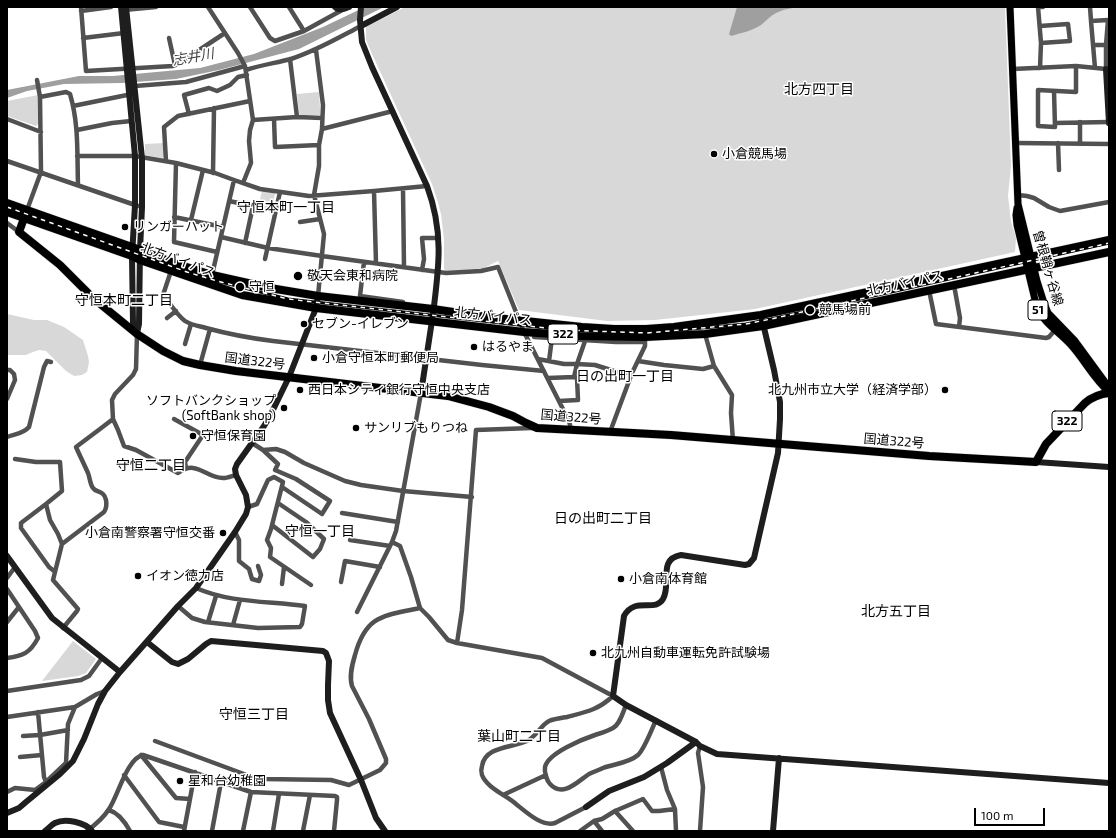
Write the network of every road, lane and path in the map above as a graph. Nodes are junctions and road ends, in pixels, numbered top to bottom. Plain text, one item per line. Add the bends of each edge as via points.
1 (111, 7) edge
2 (156, 7) edge
3 (208, 7) edge
4 (250, 7) edge
5 (289, 7) edge
6 (335, 7) edge
7 (361, 7) edge
8 (397, 7) edge
9 (1010, 7) edge
10 (1043, 7) edge
11 (1090, 7) edge
12 (346, 8) edge
13 (81, 9) edge
14 (124, 9) edge
15 (1108, 19) edge
16 (1091, 21) junction
17 (360, 23) junction
18 (1040, 26) junction
19 (304, 31) junction
20 (124, 33) junction
21 (225, 33) junction
22 (83, 38) junction
23 (169, 38) dead end
24 (1041, 43) junction
25 (1107, 43) edge
26 (1093, 46) junction
27 (316, 50) junction
28 (290, 59) junction
29 (175, 65) junction
30 (1076, 66) junction
31 (1040, 68) junction
32 (1095, 68) junction
33 (1013, 69) junction
34 (130, 70) junction
35 (246, 70) junction
36 (1107, 70) edge
37 (37, 81) dead end
38 (132, 85) junction
39 (1054, 91) junction
40 (40, 94) junction
41 (132, 94) junction
42 (1108, 96) edge
43 (250, 101) junction
44 (74, 106) junction
45 (214, 108) junction
46 (393, 111) junction
47 (189, 114) junction
48 (296, 118) junction
49 (322, 118) junction
50 (7, 119) edge
51 (274, 119) junction
52 (253, 120) junction
53 (132, 121) junction
54 (1080, 122) junction
55 (1109, 122) edge
56 (1055, 123) junction
57 (322, 129) junction
58 (77, 130) junction
59 (41, 132) junction
60 (1016, 142) junction
61 (1058, 143) junction
62 (1080, 144) junction
63 (1109, 144) edge
64 (319, 145) junction
65 (77, 156) junction
66 (138, 157) junction
67 (7, 161) edge
68 (166, 162) junction
69 (176, 163) junction
70 (203, 170) junction
71 (1059, 170) dead end
72 (41, 172) junction
73 (213, 173) junction
74 (234, 180) junction
75 (243, 183) junction
76 (78, 185) junction
77 (427, 186) junction
78 (403, 189) junction
79 (374, 191) junction
80 (280, 192) junction
81 (314, 195) junction
82 (1018, 195) junction
83 (229, 201) junction
84 (1109, 202) edge
85 (7, 203) edge
86 (135, 205) junction
87 (142, 208) junction
88 (27, 210) junction
89 (7, 212) edge
90 (174, 217) junction
91 (24, 219) junction
92 (320, 219) junction
93 (190, 220) junction
94 (300, 222) dead end
95 (7, 223) edge
96 (223, 227) junction
97 (19, 232) junction
98 (221, 237) junction
99 (439, 238) junction
100 (1109, 240) edge
101 (245, 242) junction
102 (136, 248) junction
103 (268, 248) junction
104 (217, 252) junction
105 (1109, 252) edge
106 (322, 256) junction
107 (1028, 257) junction
108 (136, 258) junction
109 (265, 259) dead end
110 (364, 262) junction
111 (376, 264) junction
112 (404, 267) junction
113 (1031, 269) junction
114 (422, 270) junction
115 (172, 271) junction
116 (438, 272) junction
117 (212, 275) junction
118 (954, 285) junction
119 (929, 290) junction
120 (318, 296) junction
121 (407, 306) junction
122 (316, 308) junction
123 (433, 309) junction
124 (176, 311) junction
125 (761, 315) junction
126 (167, 318) dead end
127 (432, 321) junction
128 (520, 321) junction
129 (191, 324) junction
130 (763, 326) junction
131 (959, 327) junction
132 (210, 329) junction
133 (1055, 330) junction
134 (137, 334) junction
135 (525, 334) junction
136 (704, 334) junction
137 (646, 336) junction
138 (552, 338) junction
139 (585, 341) junction
140 (185, 344) dead end
141 (302, 344) junction
142 (426, 358) junction
143 (538, 359) junction
144 (549, 361) junction
145 (638, 361) junction
146 (51, 362) dead end
147 (577, 364) junction
148 (200, 365) junction
149 (714, 366) junction
150 (7, 370) edge
151 (544, 370) junction
152 (632, 373) junction
153 (289, 377) junction
154 (574, 377) junction
155 (548, 378) junction
156 (1109, 389) edge
157 (421, 392) junction
158 (1109, 393) edge
159 (8, 396) edge
160 (559, 402) junction
161 (174, 418) dead end
162 (113, 419) junction
163 (537, 428) junction
164 (571, 429) junction
165 (610, 432) junction
166 (7, 437) edge
167 (733, 441) junction
168 (252, 442) junction
169 (778, 443) junction
170 (263, 450) junction
171 (15, 460) dead end
172 (1036, 462) junction
173 (1109, 467) edge
174 (186, 468) junction
175 (236, 475) junction
176 (282, 487) junction
177 (404, 491) junction
178 (472, 497) junction
179 (278, 503) junction
180 (46, 504) junction
181 (248, 507) junction
182 (342, 513) dead end
183 (398, 522) junction
184 (272, 525) junction
185 (235, 532) junction
186 (350, 540) dead end
187 (62, 544) junction
188 (391, 544) junction
189 (7, 556) edge
190 (258, 566) dead end
191 (284, 567) junction
192 (380, 567) junction
193 (15, 568) junction
194 (54, 571) junction
195 (7, 578) edge
196 (341, 582) dead end
197 (282, 584) dead end
198 (311, 585) dead end
199 (196, 588) junction
200 (7, 589) edge
201 (216, 596) junction
202 (240, 600) junction
203 (178, 606) junction
204 (19, 607) junction
205 (420, 608) junction
206 (357, 612) dead end
207 (7, 622) edge
208 (208, 622) junction
209 (233, 625) junction
210 (63, 628) junction
211 (147, 642) junction
212 (457, 644) junction
213 (7, 658) edge
214 (102, 658) junction
215 (120, 672) junction
216 (7, 691) edge
217 (105, 691) junction
218 (613, 696) junction
219 (626, 705) junction
220 (75, 707) junction
221 (38, 712) junction
222 (7, 717) edge
223 (656, 720) junction
224 (68, 730) junction
225 (40, 735) junction
226 (23, 736) dead end
227 (155, 741) dead end
228 (698, 744) junction
229 (42, 755) junction
230 (141, 755) junction
231 (20, 757) dead end
232 (779, 758) junction
233 (661, 767) junction
234 (195, 772) junction
235 (124, 775) junction
236 (546, 775) junction
237 (360, 780) junction
238 (46, 782) junction
239 (221, 782) junction
240 (1109, 783) edge
241 (7, 792) edge
242 (250, 792) junction
243 (279, 794) junction
244 (310, 795) junction
245 (503, 795) junction
246 (190, 799) junction
247 (586, 807) joint
248 (675, 809) junction
249 (109, 810) junction
250 (615, 811) junction
251 (7, 813) edge
252 (594, 822) junction
253 (184, 829) edge
254 (90, 830) edge
255 (44, 831) edge
256 (130, 831) edge
257 (212, 831) edge
258 (242, 831) edge
259 (273, 831) edge
260 (303, 831) edge
261 (334, 831) edge
262 (385, 831) edge
263 (580, 831) edge
264 (602, 831) edge
265 (634, 831) edge
266 (676, 831) edge
267 (700, 831) edge
268 (773, 831) edge

1 - 13 street
2 - 14 street
3 - 21 street
4 - 19 street via 270,38 275,41
5 - 19 street
6 - 12 street
7 - 17 street
8 - 17 street
9 - 33 main road, 曽根鞘ヶ谷線 / 51
10 - 18 street via 1038,7
11 - 16 street
12 - 19 street
13 - 22 street
14 - 20 street
14 - 34 street
15 - 16 street
15 - 25 street
16 - 26 street
17 - 27 street
17 - 46 street via 362,42
18 - 24 street
18 - 24 street via 1068,24 1070,40
20 - 22 street
20 - 34 street
21 - 29 street
21 - 35 street
22 - 34 street via 86,71
23 - 29 street
24 - 31 street
25 - 26 street
25 - 36 street
26 - 32 street
27 - 28 street
27 - 49 street via 323,105
28 - 35 street
28 - 48 street
29 - 34 street
30 - 31 street
30 - 32 street
30 - 39 street via 1076,92
31 - 33 street
32 - 36 street
33 - 60 main road, 曽根鞘ヶ谷線 / 51
34 - 38 street
35 - 38 street via 186,82
35 - 43 street
35 - 47 street via 230,85 217,91 209,88 184,96
36 - 42 street
37 - 40 street
38 - 41 street
39 - 56 street
39 - 56 street via 1038,90 1038,126 1055,127
40 - 44 street via 66,92 70,94
40 - 59 street
41 - 44 street
41 - 53 street
41 - 66 street
42 - 55 street
43 - 45 street
43 - 52 street
44 - 58 street
45 - 47 street
45 - 73 street
46 - 57 street
46 - 77 street
47 - 68 street via 178,116 164,127
48 - 49 street
48 - 51 street
49 - 57 street
50 - 59 street
51 - 52 street
51 - 64 street via 275,147
52 - 75 street via 249,141 251,163
53 - 58 street
53 - 66 street
54 - 55 street
54 - 56 street
54 - 62 street
57 - 64 street
58 - 65 street
59 - 72 street
60 - 61 street
60 - 82 main road, 曽根鞘ヶ谷線 / 51
61 - 62 street
61 - 71 street
62 - 63 street
64 - 81 street via 319,166
65 - 66 street
65 - 76 street
66 - 68 street
66 - 86 street
66 - 87 street
67 - 72 street
68 - 69 street
69 - 70 street
69 - 90 street
70 - 73 street
70 - 93 street
72 - 76 street
72 - 88 street
73 - 74 street
74 - 75 street
74 - 83 street
75 - 80 street
76 - 86 street
77 - 78 street
77 - 99 street via 436,216
78 - 79 street
78 - 112 street
79 - 81 street
79 - 111 street
80 - 81 street
80 - 103 street
81 - 92 street
82 - 84 street via 1034,198 1060,211
82 - 107 main road, 曽根鞘ヶ谷線 / 51 via 1016,215
83 - 96 street
83 - 101 street via 253,206
85 - 88 highway, 322
86 - 87 street
86 - 102 street
87 - 102 street
88 - 91 highway
88 - 102 highway, 北方バイパス / 322
89 - 91 highway, 322
90 - 93 street
90 - 104 street via 174,242
91 - 97 highway
91 - 108 highway, 北方バイパス / 322
92 - 94 street
92 - 106 street via 324,234
93 - 96 street
95 - 97 street
96 - 98 street
97 - 134 highway, 国道322号
98 - 101 street
98 - 104 street
99 - 114 street via 422,238
99 - 116 street
100 - 107 highway, 北方バイパス / 322
101 - 103 street
102 - 108 street
102 - 117 highway, 北方バイパス / 322
103 - 106 street
103 - 109 street
104 - 117 street
105 - 113 highway, 北方バイパス / 322
106 - 110 street
106 - 120 street
107 - 113 main road, 曽根鞘ヶ谷線 / 51
107 - 125 highway, 北方バイパス / 322
108 - 115 highway, 北方バイパス / 322
108 - 134 street via 139,324
110 - 111 street
110 - 121 street via 360,296 405,302
111 - 112 street
112 - 114 street
113 - 118 highway, 北方バイパス / 322
113 - 133 main road, 曽根鞘ヶ谷線 / 51 via 1037,308
113 - 156 main road, 曽根鞘ヶ谷線 / 51 via 1048,313 1075,340
114 - 116 street
115 - 122 highway, 北方バイパス / 322 via 242,295
115 - 124 street via 163,294
116 - 123 street
116 - 128 street via 481,271 498,267
117 - 120 highway, 北方バイパス / 322 via 275,290
118 - 119 highway, 北方バイパス / 322
118 - 131 street via 960,318
119 - 130 highway, 北方バイパス / 322
119 - 131 street via 936,324
120 - 121 highway, 北方バイパス / 322
120 - 122 street
121 - 123 highway, 北方バイパス / 322
122 - 127 highway, 北方バイパス / 322
122 - 141 street
123 - 127 street
123 - 128 highway, 北方バイパス / 322
124 - 126 street
124 - 129 street
125 - 130 street
125 - 137 highway, 北方バイパス / 322 via 674,327
127 - 135 highway, 北方バイパス / 322
127 - 142 street
128 - 135 street
128 - 137 highway, 北方バイパス / 322
129 - 132 street
129 - 140 street
130 - 136 highway, 北方バイパス / 322
130 - 169 street via 780,402
131 - 133 street via 1046,338
132 - 141 street via 242,337
132 - 148 street
133 - 158 main road, 曽根鞘ヶ谷線 / 51 via 1074,348
134 - 148 highway, 国道322号 via 172,356
134 - 162 street via 136,369 113,398
135 - 137 highway, 北方バイパス / 322
135 - 138 street
135 - 143 street
136 - 137 highway, 北方バイパス / 322
136 - 149 street
137 - 139 street
137 - 145 street via 645,346
138 - 139 street
138 - 144 street
139 - 147 street
141 - 142 street
141 - 153 street
142 - 151 street
142 - 157 street
143 - 144 street
143 - 151 street
144 - 147 street
145 - 149 street via 703,369
145 - 152 street
146 - 166 street via 47,361 44,368 29,427 22,433
147 - 152 street
147 - 154 street
148 - 153 highway, 国道322号
149 - 167 street via 732,395
150 - 159 street via 14,374 15,380
151 - 155 street
152 - 165 street
153 - 157 highway, 国道322号
153 - 168 street via 270,416
154 - 155 street
154 - 160 street via 577,378 578,400
155 - 160 street
157 - 163 highway, 国道322号 via 472,402 513,416
157 - 177 street
158 - 172 highway, 322 via 1098,395 1085,403 1046,444
160 - 164 street
161 - 174 street via 203,435 185,462
162 - 174 street via 124,446 178,473
162 - 187 street via 76,447 93,489 101,492 106,498 105,510
163 - 164 highway, 国道322号
163 - 178 street via 476,430
164 - 165 highway, 国道322号
165 - 167 highway, 国道322号
167 - 169 highway, 国道322号
168 - 170 street
168 - 175 street via 237,464
169 - 172 highway, 国道322号
169 - 218 street via 778,453 754,558 749,564 681,555 670,559 662,600 658,604 639,604 627,610 624,616
170 - 176 street via 278,464 275,470 296,479 330,501 322,514
170 - 177 street via 276,449 285,452 345,481
171 - 180 street via 60,462 62,491
172 - 173 street
174 - 175 street via 195,468 224,478
175 - 181 street via 246,495
176 - 179 street
176 - 181 street via 283,482 274,477 268,480 257,504
177 - 178 street
177 - 183 street
178 - 212 street
179 - 184 street
179 - 184 street via 306,522 324,539 313,557
180 - 187 street via 50,520
180 - 194 street via 21,523 21,528
181 - 185 street
182 - 183 street
183 - 188 street
184 - 191 street via 267,540 272,548 270,557
185 - 190 street via 239,540 239,561 249,569 252,579 259,581 261,576
185 - 199 street
186 - 188 street
187 - 194 street
188 - 192 street
188 - 205 street via 400,546
189 - 193 street
191 - 197 street
191 - 198 street
192 - 196 street via 344,561
192 - 206 street
193 - 195 street
193 - 210 street via 52,618
194 - 210 street via 53,580 78,609
199 - 201 street
199 - 203 street
200 - 204 street
201 - 202 street
201 - 208 street
202 - 209 street
202 - 209 street via 305,606 302,624 300,627 258,628
203 - 208 street via 192,618
203 - 211 street
204 - 207 street
204 - 213 street via 38,638 24,654
205 - 212 street via 448,640
205 - 237 street via 381,618 364,632 360,640 350,673 350,682 369,719 386,763 380,770
208 - 209 street
210 - 214 street
211 - 215 street
211 - 237 street via 178,664 212,641 323,651 329,662 330,713
212 - 218 street via 542,658
214 - 215 street
214 - 216 street via 89,676 81,680
215 - 217 street
217 - 220 street
217 - 251 street via 73,761 19,808
218 - 219 street
218 - 245 street via 605,704 591,711 548,721 531,739 489,753 483,761 481,774 486,782
219 - 223 street
219 - 236 street via 614,728 563,749 545,766
220 - 221 street
220 - 224 street
221 - 222 street
221 - 225 street
223 - 228 street
223 - 236 street via 638,755 628,761 603,768 572,787 562,790 555,789
224 - 225 street
224 - 238 street via 66,763
225 - 226 street
225 - 229 street
227 - 237 street via 252,777 331,780 349,785
228 - 232 street via 717,754
228 - 233 street
228 - 267 street via 703,787
229 - 231 street
229 - 238 street
230 - 234 street
230 - 235 street via 135,758
230 - 246 street via 176,798
232 - 240 street
232 - 268 street
233 - 247 street via 609,791
233 - 248 street
234 - 239 street
234 - 246 street
235 - 249 street
235 - 253 street via 160,822
236 - 245 street
237 - 262 street via 376,818
238 - 241 street via 35,790 15,788
239 - 242 street
239 - 257 street
242 - 243 street
242 - 258 street
243 - 244 street
243 - 259 street
244 - 260 street
244 - 261 street via 337,797
245 - 247 street via 550,825
246 - 253 street
248 - 250 street via 652,810 643,799
248 - 266 street
249 - 254 street
249 - 256 street via 119,816
250 - 252 street
250 - 265 street
252 - 263 street
252 - 264 street
254 - 255 street via 83,825 63,821

